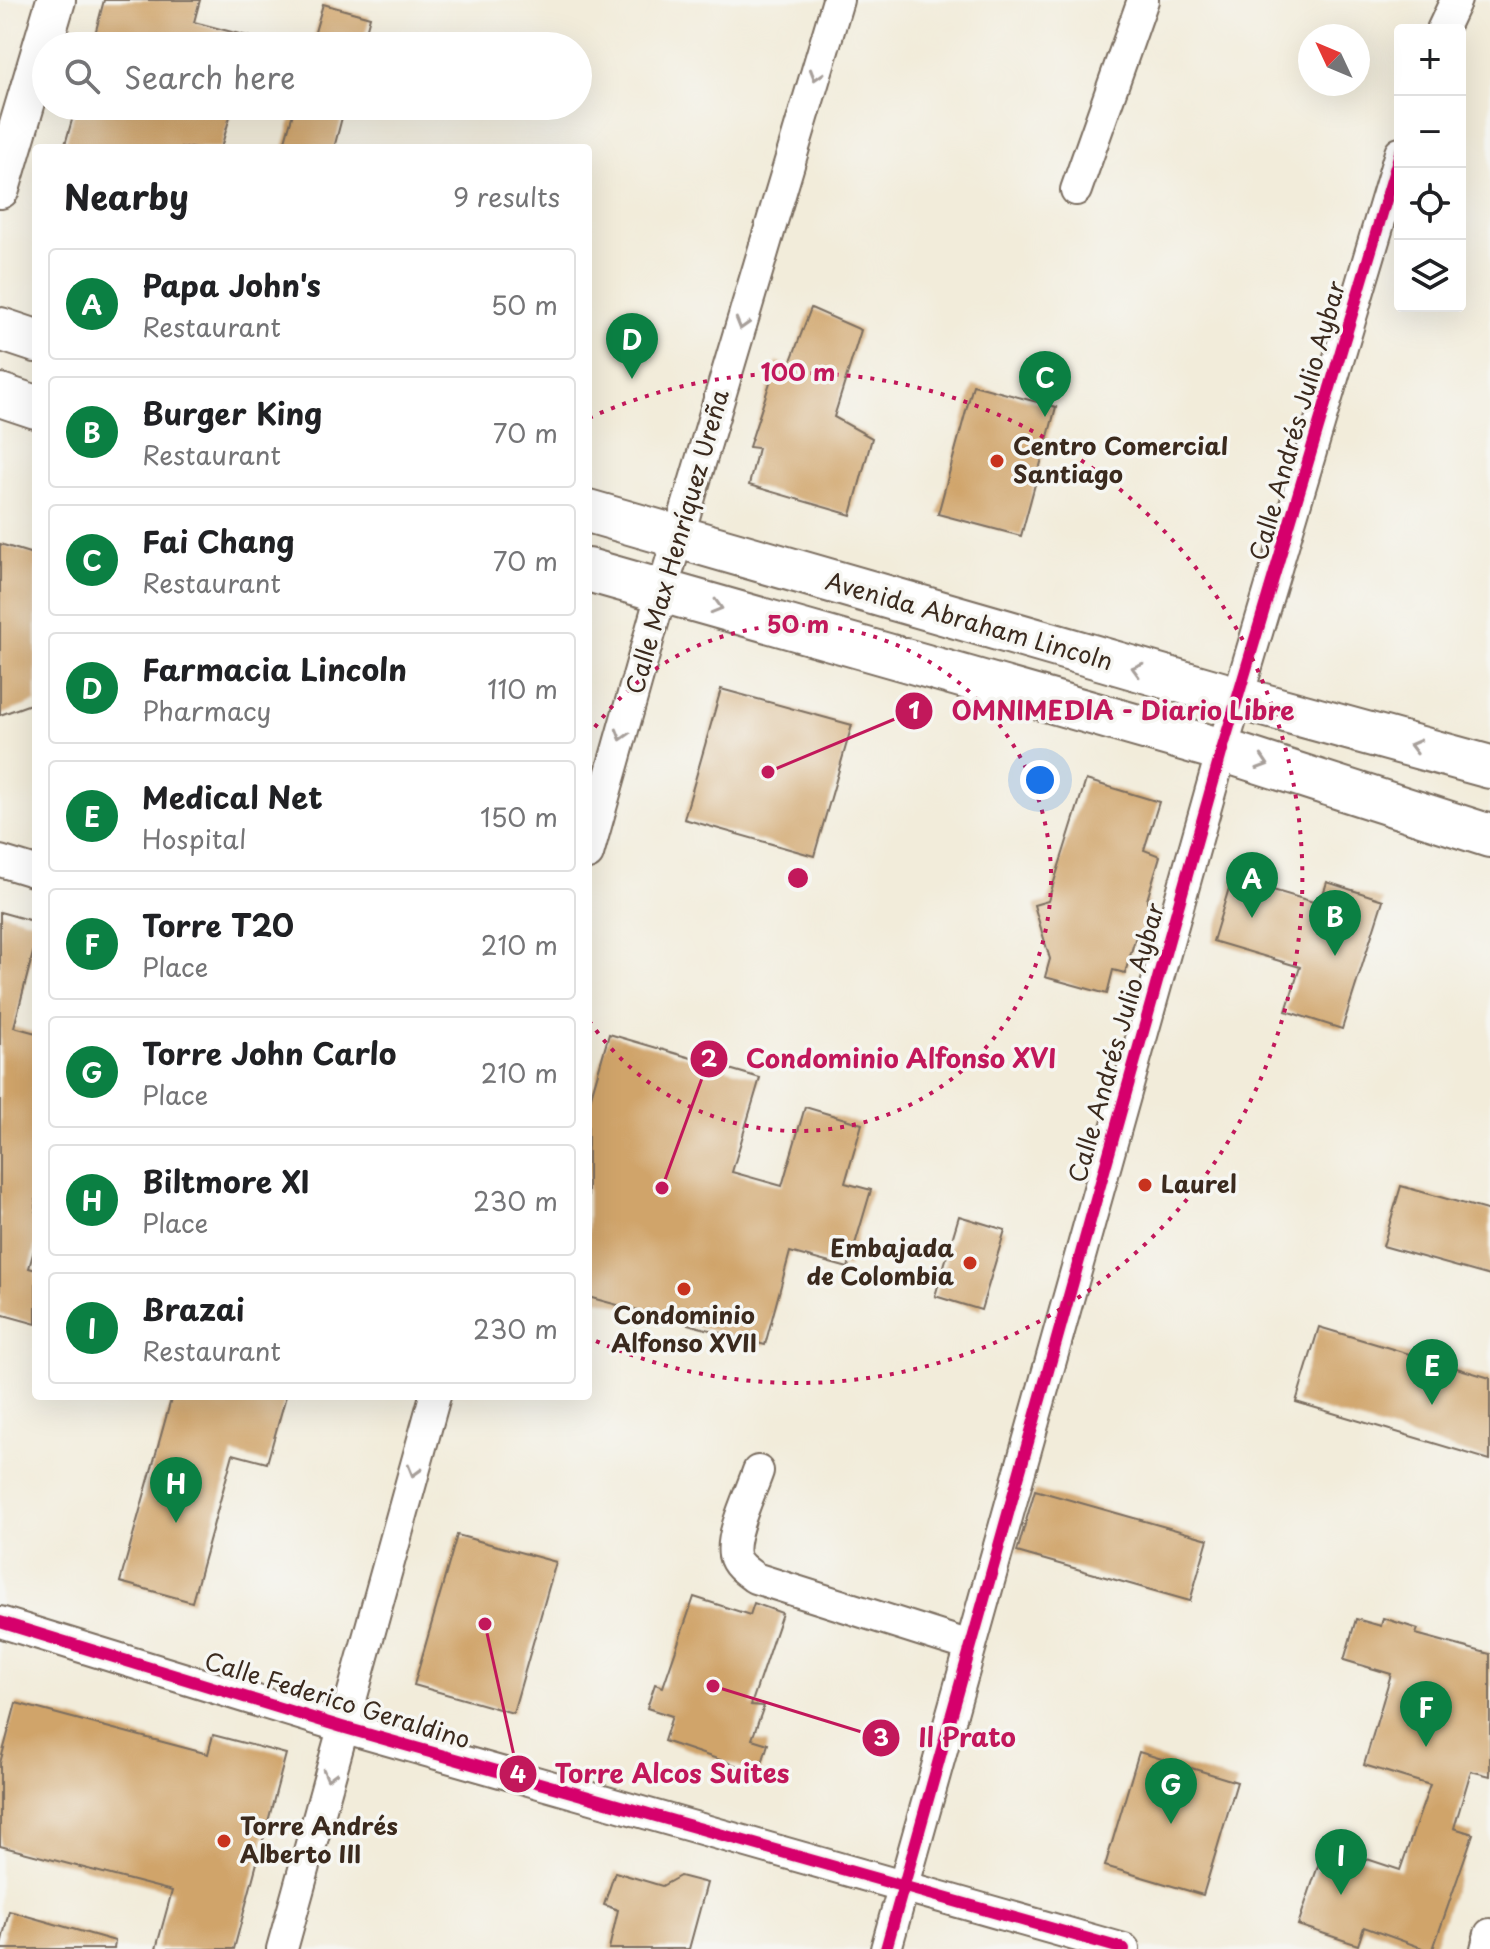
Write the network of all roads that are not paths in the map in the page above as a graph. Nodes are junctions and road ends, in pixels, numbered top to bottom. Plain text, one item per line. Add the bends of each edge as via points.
1 (56, 0) edge
2 (838, 0) edge
3 (1143, 0) edge
4 (1456, 0) edge
5 (1445, 24) edge
6 (47, 32) edge
7 (32, 81) edge
8 (1396, 168) edge
9 (0, 189) edge
10 (1076, 190) dead end
11 (0, 329) edge
12 (32, 340) edge
13 (0, 395) edge
14 (32, 406) edge
15 (592, 512) edge
16 (679, 539) junction
17 (592, 571) edge
18 (662, 591) junction
19 (1238, 698) junction
20 (1222, 750) junction
21 (1490, 767) edge
22 (1490, 836) edge
23 (592, 840) edge
24 (0, 861) edge
25 (32, 871) edge
26 (434, 1400) edge
27 (758, 1471) dead end
28 (0, 1622) edge
29 (970, 1646) junction
30 (342, 1727) junction
31 (903, 1886) junction
32 (1490, 1934) edge
33 (282, 1949) edge
34 (886, 1949) edge
35 (1124, 1949) edge
36 (1486, 1949) edge

1 - 6 street
2 -> 16 street, Calle Max Henríquez Ureña
3 - 10 street
4 - 5 street
7 - 9 street
8 - 19 street, Calle Andrés Julio Aybar
11 - 12 main road
13 - 14 main road
15 - 16 main road, Avenida Abraham Lincoln
16 - 18 street, Calle Max Henríquez Ureña
19 -> 16 main road, Avenida Abraham Lincoln
17 - 18 main road
18 -> 20 main road
18 -> 23 street, Calle Max Henríquez Ureña
19 - 20 street, Calle Andrés Julio Aybar
21 -> 19 main road, Avenida Abraham Lincoln
20 -> 22 main road
20 - 29 street, Calle Andrés Julio Aybar
24 - 25 street
26 -> 30 street
27 - 29 street via 734,1541 734,1558 743,1569 755,1578
28 - 30 street, Calle Federico Geraldino
29 - 31 street, Calle Andrés Julio Aybar
30 - 31 street, Calle Federico Geraldino
30 -> 33 street
31 - 34 street, Calle Andrés Julio Aybar
31 - 35 street, Calle Federico Geraldino
32 - 36 street

